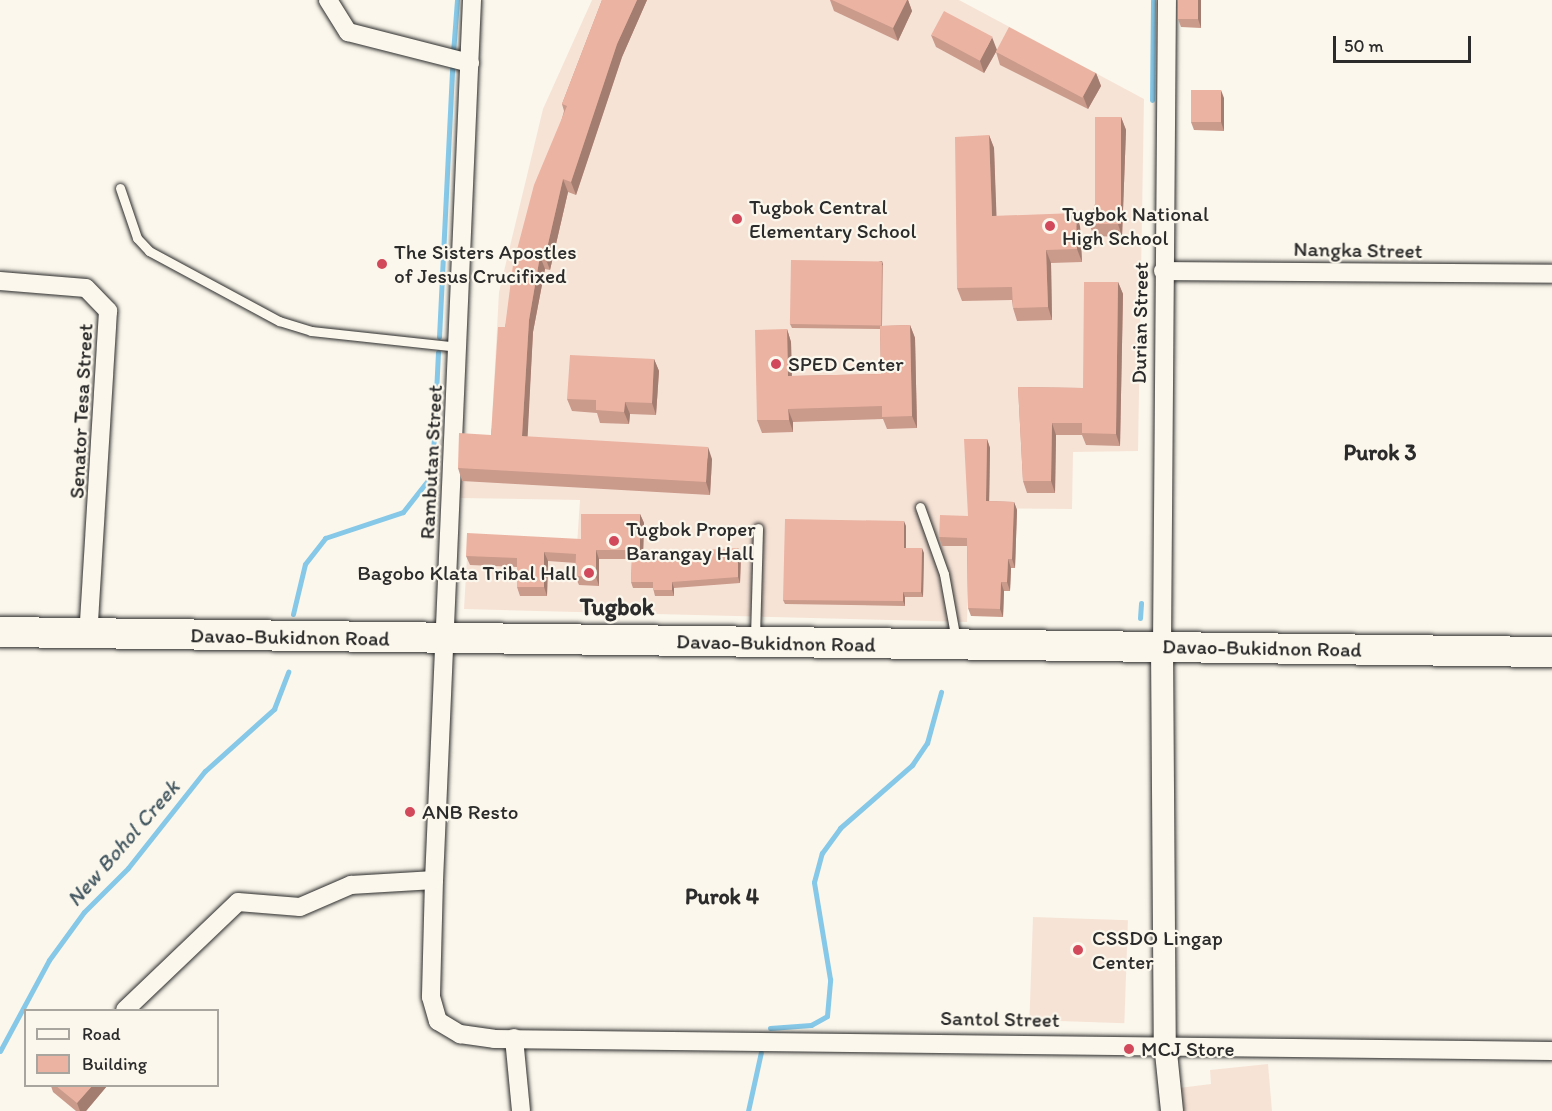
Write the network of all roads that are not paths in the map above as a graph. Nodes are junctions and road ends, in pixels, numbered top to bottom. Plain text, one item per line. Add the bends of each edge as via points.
1 (328, 0) edge
2 (472, 0) edge
3 (1167, 0) edge
4 (470, 63) junction
5 (120, 188) dead end
6 (1163, 271) junction
7 (1552, 274) edge
8 (0, 281) edge
9 (459, 347) junction
10 (920, 507) dead end
11 (758, 528) dead end
12 (0, 632) edge
13 (88, 633) junction
14 (445, 639) junction
15 (755, 642) junction
16 (957, 645) junction
17 (1162, 646) junction
18 (1552, 652) edge
19 (434, 880) junction
20 (127, 1009) edge
21 (448, 1028) joint
22 (514, 1038) junction
23 (1165, 1043) junction
24 (1552, 1051) edge
25 (521, 1111) edge
26 (1172, 1111) edge

1 - 4 street via 348,32
2 - 4 street, Rambutan Street
3 - 6 street, Durian Street
4 - 9 street, Rambutan Street
5 - 9 lane via 137,238 149,251 279,321 311,331
6 - 7 street, Nangka Street
6 - 17 street, Durian Street
8 - 13 street, Senator Tesa Street via 86,288 108,311
9 - 14 street, Rambutan Street
10 - 16 lane via 944,574
11 - 15 lane
12 - 13 highway, Davao-Bukidnon Road
13 - 14 highway, Davao-Bukidnon Road
14 - 15 highway, Davao-Bukidnon Road
14 - 19 street, Rambutan Street
15 - 16 highway, Davao-Bukidnon Road
16 - 17 highway, Davao-Bukidnon Road
17 - 18 highway, Davao-Bukidnon Road
17 - 23 street
19 - 20 street via 351,885 300,908 238,903
19 - 21 street, Rambutan Street via 433,1011
21 - 22 street, Santol Street via 475,1036
22 - 23 street, Santol Street
22 - 25 street
23 - 24 street, Santol Street
23 - 26 street

